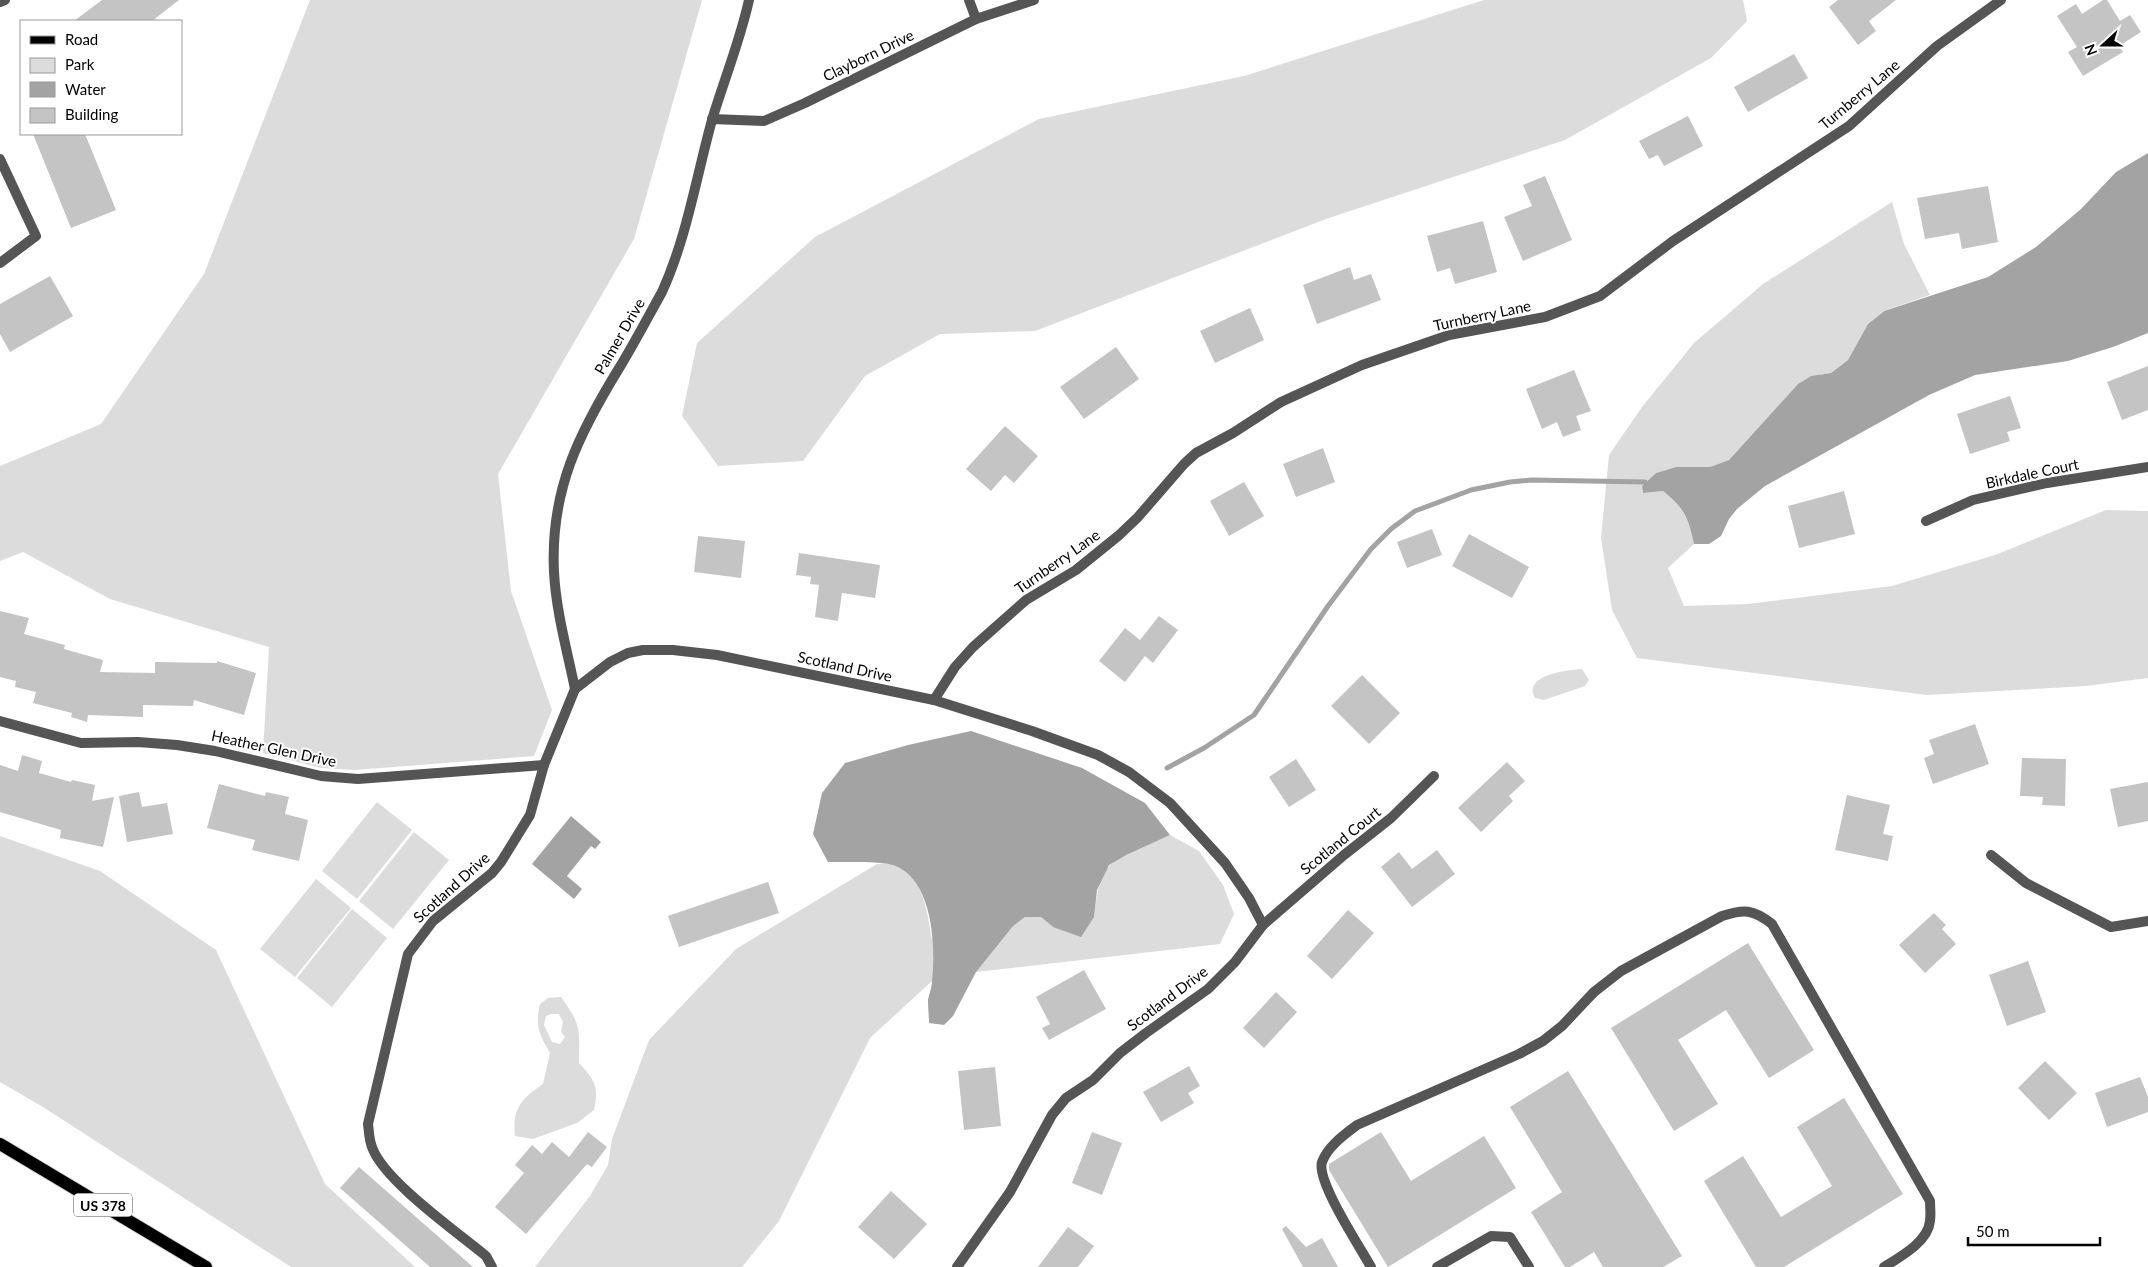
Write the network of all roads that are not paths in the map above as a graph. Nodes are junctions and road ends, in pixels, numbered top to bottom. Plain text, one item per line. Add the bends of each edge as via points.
1 (5, 0) edge
2 (749, 0) edge
3 (969, 0) edge
4 (1034, 0) edge
5 (2002, 0) edge
6 (0, 2) edge
7 (976, 19) junction
8 (712, 119) junction
9 (0, 159) edge
10 (0, 263) edge
11 (2148, 467) edge
12 (1926, 521) dead end
13 (575, 688) junction
14 (934, 700) junction
15 (0, 722) edge
16 (544, 764) junction
17 (1434, 776) dead end
18 (1991, 855) dead end
19 (2148, 921) edge
20 (1262, 925) junction
21 (0, 1144) edge
22 (206, 1267) edge
23 (492, 1267) edge
24 (956, 1267) edge
25 (1371, 1267) edge
26 (1437, 1267) edge
27 (1529, 1267) edge
28 (1884, 1267) edge

1 - 6 street
2 - 8 street, Palmer Drive via 741,36
3 - 7 street
4 - 7 street, Clayborn Drive
5 - 14 street, Turnberry Lane via 1937,46 1850,126 1673,241 1600,296 1544,317 1449,335 1362,365 1281,402 1196,453 1118,536 1076,570 1026,600 973,647
7 - 8 street, Clayborn Drive via 764,121
8 - 13 street, Palmer Drive via 685,231 671,272 580,436 557,508 554,573
9 - 10 street via 36,236
11 - 12 street, Birkdale Court via 2047,483 1973,500
13 - 14 street, Scotland Drive via 628,653 674,650 717,655
13 - 16 street, Scotland Drive
14 - 20 street, Scotland Drive via 1098,756 1154,789 1225,863 1249,898
15 - 16 street, Heather Glen Drive via 81,743 177,745 340,778
16 - 23 street, Scotland Drive via 530,815 501,862 433,921 408,954 368,1124 372,1147 382,1165 416,1199 486,1256
17 - 20 street, Scotland Court via 1391,818
18 - 19 street via 2026,883 2111,927
20 - 24 street, Scotland Drive via 1235,962 1208,989 1146,1033 1093,1080 1066,1098 1052,1115 1010,1192
21 - 22 main road, US 378
25 - 28 street via 1326,1186 1321,1169 1329,1150 1340,1138 1356,1125 1543,1041 1621,971 1722,916 1748,911 1759,914 1772,924 1930,1201 1930,1222 1925,1235 1915,1246
26 - 27 street via 1491,1236 1510,1237

